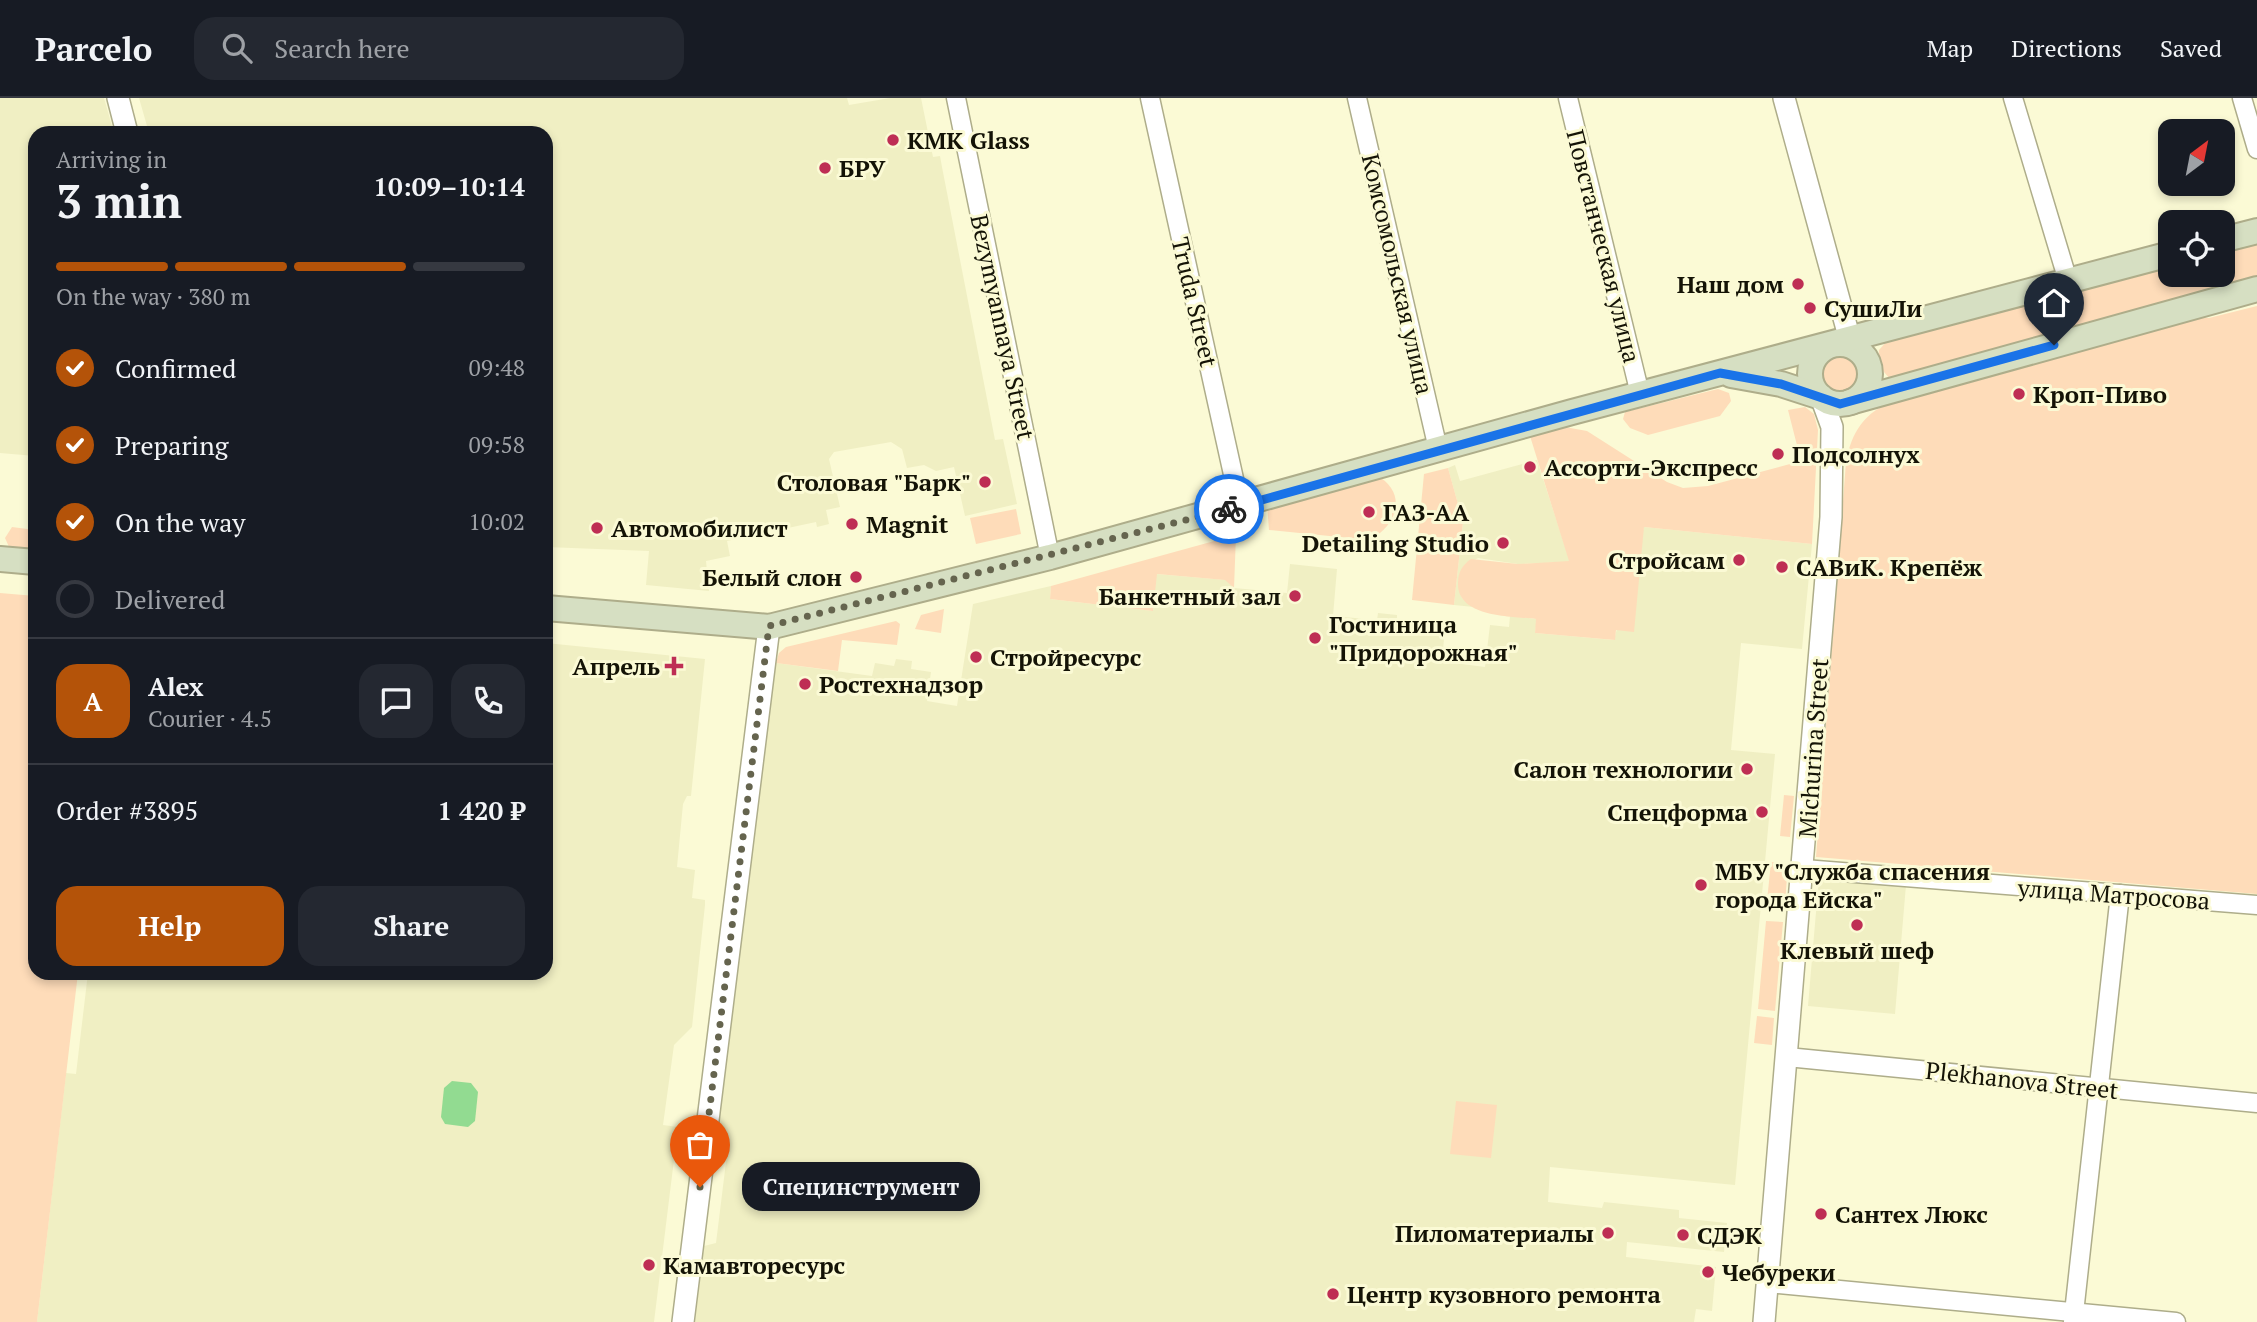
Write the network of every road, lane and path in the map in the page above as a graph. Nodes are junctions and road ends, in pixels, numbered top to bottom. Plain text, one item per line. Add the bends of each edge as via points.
1 (118, 98) edge
2 (956, 98) edge
3 (1150, 98) edge
4 (1357, 98) edge
5 (1568, 98) edge
6 (1784, 98) edge
7 (2013, 98) edge
8 (2242, 98) edge
9 (126, 126) edge
10 (2257, 149) edge
11 (2257, 231) edge
12 (2235, 237) edge
13 (2158, 257) edge
14 (2068, 281) junction
15 (2257, 289) edge
16 (1841, 342) junction
17 (1720, 373) junction
18 (1640, 394) junction
19 (1821, 397) junction
20 (1850, 402) junction
21 (1438, 449) junction
22 (1240, 506) junction
23 (1832, 509) junction
24 (1050, 557) junction
25 (0, 559) edge
26 (28, 561) edge
27 (553, 609) edge
28 (769, 626) junction
29 (1804, 869) junction
30 (2120, 894) junction
31 (2257, 905) edge
32 (1787, 1057) junction
33 (2099, 1088) junction
34 (2257, 1103) edge
35 (1768, 1283) junction
36 (2074, 1316) edge
37 (683, 1322) edge
38 (1764, 1322) edge
39 (2176, 1322) edge

1 - 9 street
2 - 24 street, Bezymyannaya Street
3 - 22 street, Truda Street
4 - 21 street, Комсомольская улица
5 - 18 street, Повстанческая улица
6 - 16 street
7 - 14 street
8 - 10 street
11 - 12 main road
13 - 14 main road
14 - 16 main road
15 - 20 main road
16 - 17 main road
16 - 19 main road via 1818,353 1810,370 1812,385
16 - 20 main road via 1860,351 1868,365 1866,389
17 - 18 main road
17 - 19 main road
18 - 21 main road
19 - 20 main road via 1835,403
19 - 23 street, Michurina Street via 1832,427
20 - 23 street, Michurina Street
21 - 22 main road
22 - 24 main road
23 - 29 street, Michurina Street
24 - 28 main road
25 - 26 main road
27 - 28 main road
28 - 37 street
29 - 30 street, улица Матросова
29 - 32 street, Michurina Street
30 - 31 street, улица Матросова
30 - 33 street
32 - 33 street, Plekhanova Street
32 - 35 street, Michurina Street
33 - 34 street, Plekhanova Street
33 - 36 street
35 - 36 street
35 - 38 street, Michurina Street
36 - 39 street

